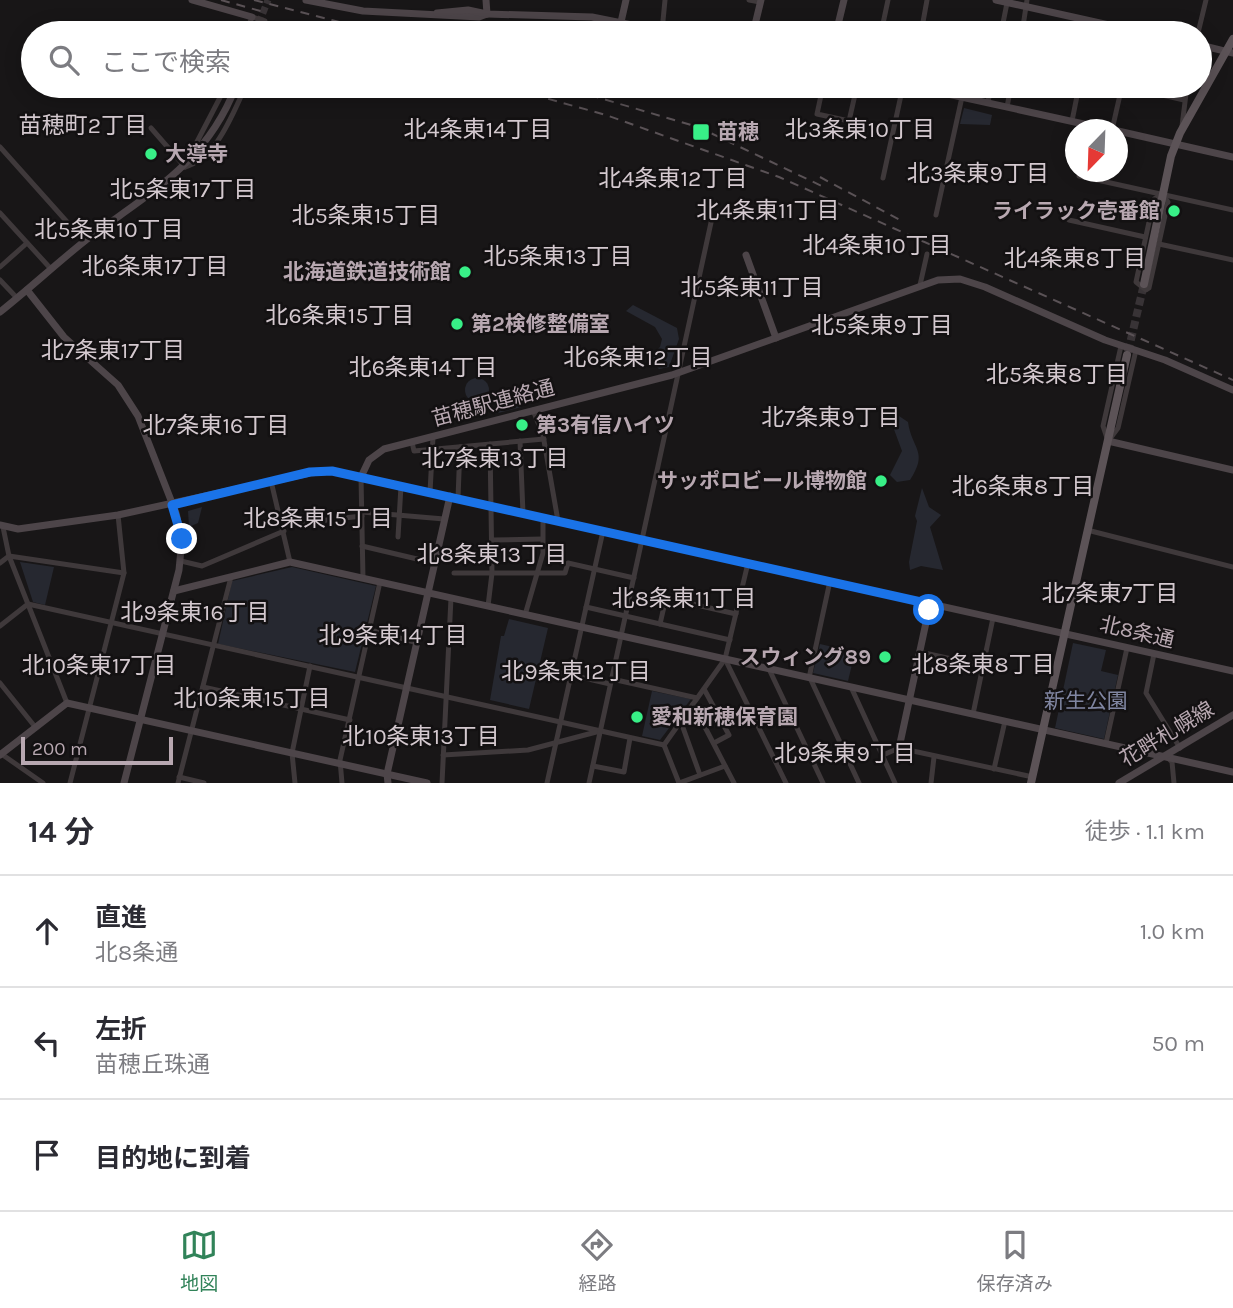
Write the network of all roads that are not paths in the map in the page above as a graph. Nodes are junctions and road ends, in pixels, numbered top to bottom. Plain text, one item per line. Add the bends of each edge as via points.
1 (192, 0) edge
2 (306, 0) edge
3 (478, 0) edge
4 (486, 0) edge
5 (626, 0) edge
6 (665, 0) edge
7 (750, 0) edge
8 (844, 0) edge
9 (888, 0) edge
10 (927, 0) edge
11 (996, 0) edge
12 (1206, 0) edge
13 (760, 1) edge
14 (1007, 3) junction
15 (1027, 4) edge
16 (482, 14) junction
17 (252, 17) junction
18 (250, 21) edge
19 (265, 21) edge
20 (615, 21) edge
21 (621, 21) edge
22 (663, 21) edge
23 (756, 21) edge
24 (839, 21) edge
25 (884, 21) edge
26 (923, 21) edge
27 (1003, 21) edge
28 (1089, 21) edge
29 (1201, 21) edge
30 (1233, 39) edge
31 (1212, 48) edge
32 (1230, 52) edge
33 (1212, 81) edge
34 (221, 98) edge
35 (231, 98) edge
36 (239, 98) edge
37 (821, 98) edge
38 (854, 98) edge
39 (900, 98) edge
40 (962, 98) edge
41 (966, 98) edge
42 (989, 98) edge
43 (1009, 98) edge
44 (1077, 98) edge
45 (1120, 98) edge
46 (1175, 98) edge
47 (1201, 98) edge
48 (1184, 100) joint
49 (988, 103) junction
50 (1007, 107) junction
51 (1065, 119) edge
52 (1072, 119) edge
53 (1114, 119) edge
54 (151, 128) dead end
55 (1182, 129) junction
56 (1128, 133) edge
57 (1175, 144) junction
58 (0, 147) edge
59 (1233, 157) edge
60 (186, 167) junction
61 (883, 178) dead end
62 (1107, 182) edge
63 (1163, 194) junction
64 (1233, 210) edge
65 (0, 213) edge
66 (936, 215) dead end
67 (712, 218) dead end
68 (1069, 220) dead end
69 (1145, 237) junction
70 (85, 242) junction
71 (27, 243) junction
72 (1159, 244) junction
73 (927, 254) dead end
74 (746, 255) dead end
75 (1233, 260) edge
76 (0, 267) edge
77 (51, 269) junction
78 (0, 280) edge
79 (1143, 284) tunnel mouth
80 (920, 285) junction
81 (27, 290) junction
82 (17, 298) junction
83 (0, 312) edge
84 (776, 338) junction
85 (1121, 346) junction
86 (1136, 350) junction
87 (1127, 355) tunnel mouth
88 (679, 373) junction
89 (1233, 390) edge
90 (533, 410) junction
91 (433, 437) junction
92 (544, 439) junction
93 (520, 441) junction
94 (1108, 441) junction
95 (412, 442) junction
96 (490, 444) junction
97 (460, 447) junction
98 (432, 450) junction
99 (1233, 470) edge
100 (361, 477) junction
101 (271, 481) junction
102 (401, 486) junction
103 (430, 492) junction
104 (454, 497) junction
105 (172, 505) junction
106 (492, 506) junction
107 (523, 513) junction
108 (362, 514) junction
109 (118, 515) junction
110 (400, 516) junction
111 (543, 518) junction
112 (444, 519) junction
113 (558, 521) junction
114 (1, 526) edge
115 (283, 528) junction
116 (1087, 530) junction
117 (603, 531) junction
118 (398, 537) dead end
119 (542, 539) junction
120 (642, 539) junction
121 (492, 540) junction
122 (362, 546) junction
123 (9, 556) junction
124 (181, 561) junction
125 (290, 562) junction
126 (0, 563) edge
127 (434, 563) junction
128 (748, 563) junction
129 (1233, 567) edge
130 (594, 569) junction
131 (124, 573) junction
132 (454, 573) dead end
133 (492, 573) junction
134 (537, 573) junction
135 (230, 577) junction
136 (363, 578) junction
137 (634, 578) junction
138 (830, 581) junction
139 (380, 582) junction
140 (174, 591) junction
141 (428, 593) junction
142 (452, 598) junction
143 (28, 604) junction
144 (930, 604) junction
145 (488, 606) junction
146 (586, 607) junction
147 (626, 614) junction
148 (736, 614) junction
149 (525, 615) junction
150 (993, 618) junction
151 (112, 622) junction
152 (660, 624) junction
153 (0, 625) edge
154 (581, 627) junction
155 (370, 630) junction
156 (163, 633) junction
157 (1065, 634) junction
158 (621, 636) junction
159 (730, 639) junction
160 (418, 643) junction
161 (214, 645) junction
162 (1127, 648) junction
163 (919, 652) junction
164 (1154, 654) junction
165 (725, 659) junction
166 (310, 666) junction
167 (983, 666) junction
168 (768, 668) junction
169 (554, 671) dead end
170 (1233, 671) edge
171 (571, 675) junction
172 (359, 677) junction
173 (810, 678) junction
174 (611, 681) junction
175 (0, 683) edge
176 (203, 687) junction
177 (850, 687) junction
178 (407, 688) junction
179 (704, 689) junction
180 (446, 696) junction
181 (909, 700) junction
182 (695, 701) junction
183 (67, 703) junction
184 (90, 708) junction
185 (301, 709) junction
186 (973, 714) junction
187 (1233, 715) edge
188 (140, 719) junction
189 (350, 720) junction
190 (1005, 721) junction
191 (561, 722) junction
192 (681, 722) junction
193 (36, 728) junction
194 (191, 730) junction
195 (1043, 730) junction
196 (600, 731) junction
197 (630, 738) junction
198 (556, 743) junction
199 (713, 743) junction
200 (1105, 743) junction
201 (664, 745) junction
202 (899, 748) junction
203 (1180, 748) junction
204 (292, 753) junction
205 (1150, 753) junction
206 (0, 754) edge
207 (443, 755) junction
208 (883, 755) junction
209 (1166, 756) junction
210 (934, 757) junction
211 (341, 764) junction
212 (1152, 764) junction
213 (593, 766) junction
214 (725, 766) junction
215 (994, 769) junction
216 (1233, 772) edge
217 (700, 775) junction
218 (388, 779) edge
219 (179, 780) edge
220 (1032, 780) edge
221 (43, 783) edge
222 (69, 783) edge
223 (124, 783) edge
224 (204, 783) edge
225 (295, 783) edge
226 (342, 783) edge
227 (427, 783) edge
228 (442, 783) edge
229 (547, 783) edge
230 (589, 783) edge
231 (679, 783) edge
232 (734, 783) edge
233 (786, 783) edge
234 (823, 783) edge
235 (859, 783) edge
236 (895, 783) edge
237 (931, 783) edge
238 (1119, 783) edge
239 (1174, 783) edge

1 - 17 street
2 - 16 street via 344,9
3 - 16 street
4 - 16 street
5 - 21 street
6 - 22 street
7 - 13 street
8 - 24 street
9 - 25 street
10 - 26 street
11 - 14 street
12 - 29 street
13 - 23 street
14 - 15 street
14 - 27 street
15 - 28 street
16 - 20 street
17 - 18 street
17 - 19 street
30 - 32 main road
31 - 32 street
32 - 33 main road
34 - 60 street via 191,149
35 - 60 street
36 - 60 street via 215,143 199,163
37 - 38 street via 817,114 849,121
39 - 61 street
40 - 66 street
41 - 49 street
42 - 49 street
43 - 50 street
44 - 52 street
45 - 53 street
46 - 48 street
47 - 55 main road
48 - 55 street
49 - 50 street
50 - 51 street
54 - 60 street
55 - 57 main road
56 - 57 street
57 - 59 street
57 - 63 main road
58 - 70 street
60 - 70 street
62 - 63 street
63 - 64 street
63 - 69 street via 1154,199
63 - 72 street via 1168,202
63 - 79 main road
65 - 71 street
67 - 88 street
68 - 69 street
69 - 72 street via 1136,282 1146,290
70 - 77 street
71 - 76 street
71 - 77 street
72 - 75 street
73 - 80 street
74 - 84 street
77 - 81 street
78 - 82 street
80 - 84 street, 苗穂駅連絡通
80 - 85 street, 苗穂駅連絡通 via 949,279 973,282
81 - 82 street
81 - 105 street via 64,337 129,399
82 - 83 street
84 - 88 street, 苗穂駅連絡通
85 - 86 street, 苗穂駅連絡通
85 - 94 street via 1104,426
86 - 89 street
86 - 94 street via 1118,428
87 - 94 main road
88 - 90 street, 苗穂駅連絡通
88 - 120 street
90 - 91 street, 苗穂駅連絡通
90 - 92 street
91 - 95 street, 苗穂駅連絡通
91 - 98 street
92 - 93 street
92 - 113 street
93 - 96 street
93 - 107 street
94 - 99 street
94 - 116 main road
95 - 98 street via 414,451
95 - 100 street, 苗穂駅連絡通 via 379,452
96 - 97 street
96 - 106 street
97 - 98 street
97 - 104 street
98 - 103 street
100 - 101 street, 北8条通 via 326,471
100 - 102 street, 北8条通
100 - 108 street
101 - 105 street, 北8条通
101 - 115 street
102 - 103 street, 北8条通
102 - 110 street
103 - 104 street, 北8条通
104 - 106 street, 北8条通
104 - 112 street
105 - 109 street, 北8条通
105 - 124 street via 182,539
106 - 107 street, 北8条通
106 - 121 street
107 - 111 street, 北8条通
108 - 110 street
108 - 115 street
108 - 122 street
109 - 114 street, 北8条通 via 18,529
109 - 131 street
110 - 112 street
110 - 118 street
111 - 113 street, 北8条通
111 - 119 street
112 - 127 street
113 - 117 street, 北8条通
114 - 123 street
115 - 124 street via 202,566
115 - 125 street
116 - 129 street
116 - 157 main road
117 - 120 street, 北8条通
117 - 130 street
119 - 121 street
119 - 134 street
120 - 128 street, 北8条通
120 - 137 street
121 - 133 street
122 - 127 street
122 - 136 street
123 - 126 street
123 - 131 street
123 - 143 street
124 - 140 street
125 - 135 street
125 - 136 street
127 - 141 street
128 - 138 street, 北8条通
128 - 148 street
130 - 134 street via 568,563 565,573
130 - 137 street
130 - 146 street
131 - 151 street
132 - 133 street
133 - 134 street
133 - 145 street
134 - 149 street
135 - 140 street
135 - 161 street
136 - 139 street
137 - 147 street
138 - 144 street, 北8条通
138 - 173 street
139 - 141 street
139 - 155 street
140 - 156 street
141 - 142 street
141 - 160 street
142 - 145 street
142 - 180 street
143 - 151 street
143 - 153 street
143 - 183 street
144 - 150 street, 北8条通
144 - 163 street
145 - 149 street
146 - 147 street
146 - 154 street
147 - 152 street
147 - 158 street
148 - 152 street via 666,598
148 - 159 street
149 - 154 street
150 - 157 street, 北8条通
150 - 167 street
151 - 156 street
151 - 184 street
152 - 159 street
154 - 158 street
154 - 171 street
155 - 160 street
155 - 172 street
156 - 161 street
156 - 188 street
157 - 162 street, 北8条通
157 - 195 main road
158 - 165 street
158 - 174 street
159 - 165 street
160 - 178 street
161 - 166 street
161 - 176 street
162 - 164 street, 北8条通
162 - 200 street
163 - 167 street
163 - 181 street
164 - 170 street, 北8条通
164 - 203 street via 1146,693
165 - 168 street
165 - 179 street
165 - 233 street
166 - 172 street
166 - 185 street
167 - 186 street
168 - 173 street
168 - 234 street
169 - 171 street
171 - 174 street
171 - 191 street
172 - 178 street
172 - 189 street
173 - 177 street
173 - 235 street
174 - 182 street
174 - 196 street
175 - 193 street
176 - 185 street
176 - 194 street
177 - 181 street
177 - 208 street
178 - 180 street
178 - 218 street
179 - 182 street
179 - 199 street via 729,735
180 - 191 street
180 - 207 street
181 - 186 street
181 - 202 street
182 - 192 street
182 - 199 street
183 - 184 street
183 - 193 street
184 - 188 street
184 - 222 street
185 - 189 street
185 - 204 street
186 - 190 street
187 - 203 street, 花畔札幌線
188 - 194 street
188 - 223 street
189 - 211 street
190 - 195 street
190 - 215 street
191 - 196 street
191 - 198 street
192 - 201 street
192 - 217 street
193 - 206 street
194 - 204 street
194 - 219 street
195 - 200 street
195 - 220 main road
196 - 197 street
196 - 198 street
196 - 213 street
197 - 201 street
197 - 213 street via 624,772
198 - 207 street via 528,750
198 - 229 street
199 - 214 street
200 - 205 street
201 - 231 street
202 - 208 street
202 - 210 street
203 - 209 street, 花畔札幌線
204 - 211 street
204 - 225 street
205 - 209 street
205 - 212 street
206 - 221 street
207 - 228 street
208 - 236 street
209 - 212 street, 花畔札幌線
209 - 216 street
209 - 239 street via 1172,762
210 - 215 street
210 - 237 street
211 - 218 street
211 - 226 street
212 - 238 street, 花畔札幌線
213 - 230 street
214 - 217 street
214 - 232 street
215 - 220 street
217 - 231 street
218 - 227 street
219 - 224 street

